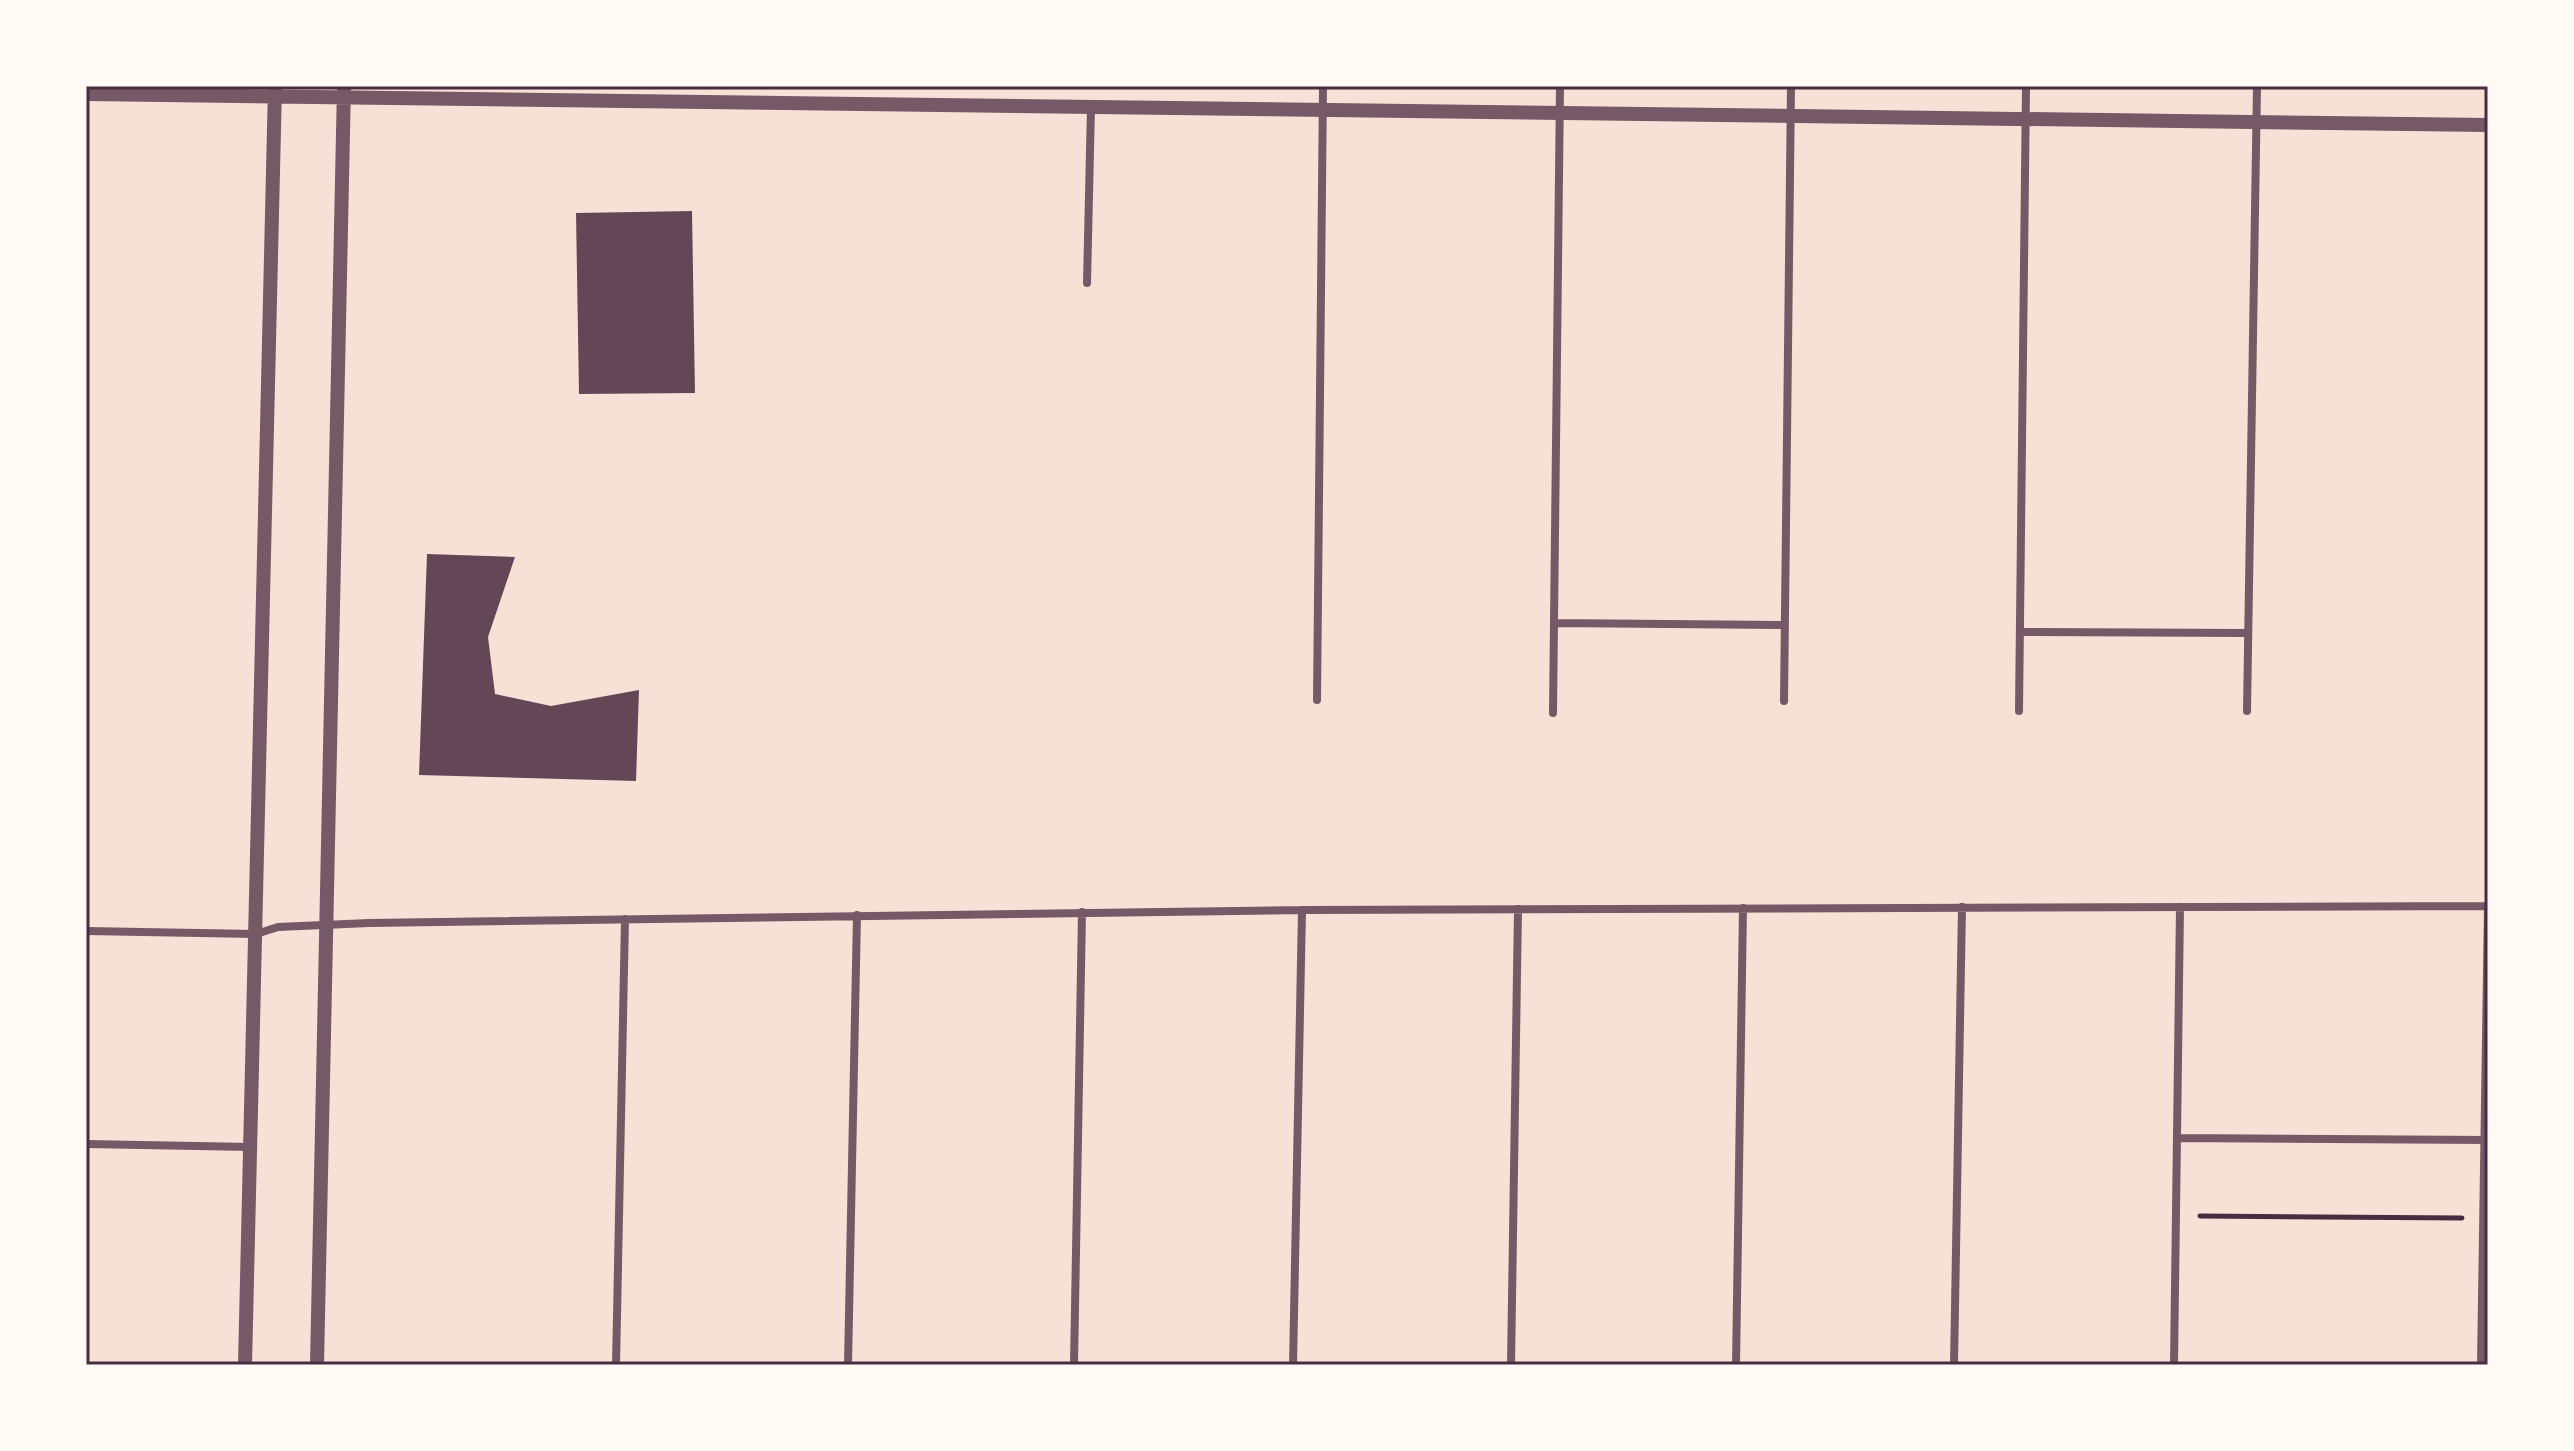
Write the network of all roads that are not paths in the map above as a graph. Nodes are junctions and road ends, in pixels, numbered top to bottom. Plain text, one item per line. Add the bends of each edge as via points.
1 (1323, 86) edge
2 (1560, 86) edge
3 (1791, 86) edge
4 (2026, 86) edge
5 (2257, 86) edge
6 (275, 91) edge
7 (344, 92) edge
8 (86, 94) edge
9 (1091, 107) junction
10 (1323, 110) junction
11 (1559, 114) junction
12 (1790, 116) junction
13 (2026, 120) junction
14 (2256, 122) junction
15 (2488, 125) edge
16 (1087, 283) dead end
17 (1554, 623) junction
18 (1784, 625) junction
19 (2020, 632) junction
20 (2248, 633) junction
21 (1317, 700) dead end
22 (1784, 701) dead end
23 (2019, 711) dead end
24 (2247, 711) dead end
25 (1553, 713) dead end
26 (2488, 906) edge
27 (1962, 907) junction
28 (2180, 907) junction
29 (1743, 908) junction
30 (1518, 909) junction
31 (1302, 910) junction
32 (1082, 912) junction
33 (857, 915) junction
34 (625, 919) junction
35 (327, 924) junction
36 (86, 931) edge
37 (256, 934) junction
38 (2177, 1138) junction
39 (2486, 1140) edge
40 (86, 1144) edge
41 (251, 1147) junction
42 (245, 1365) edge
43 (317, 1365) edge
44 (616, 1365) edge
45 (848, 1365) edge
46 (1074, 1365) edge
47 (1293, 1365) edge
48 (1511, 1365) edge
49 (1736, 1365) edge
50 (1954, 1365) edge
51 (2174, 1365) edge
52 (2481, 1365) edge

1 - 10 street
2 - 11 street
3 - 12 street
4 - 13 street
5 - 14 street
6 - 7 street
6 - 8 street
6 - 37 street
7 - 9 street
7 - 35 street
9 - 10 street
9 - 16 street
10 - 11 street
10 - 21 street
11 - 12 street
11 - 17 street
12 - 13 street
12 - 18 street
13 - 14 street
13 - 19 street
14 - 15 street
14 - 20 street
17 - 18 street
17 - 25 street
18 - 22 street
19 - 20 street
19 - 23 street
20 - 24 street
26 - 28 street
26 - 39 street
27 - 28 street
27 - 29 street
27 - 50 street
28 - 38 street
29 - 30 street
29 - 49 street
30 - 31 street
30 - 48 street
31 - 32 street
31 - 47 street
32 - 33 street
32 - 46 street
33 - 34 street
33 - 45 street
34 - 35 street
34 - 44 street
35 - 37 street
35 - 43 street
36 - 37 street
37 - 41 street
38 - 39 street
38 - 51 street
39 - 52 street
40 - 41 street
41 - 42 street

